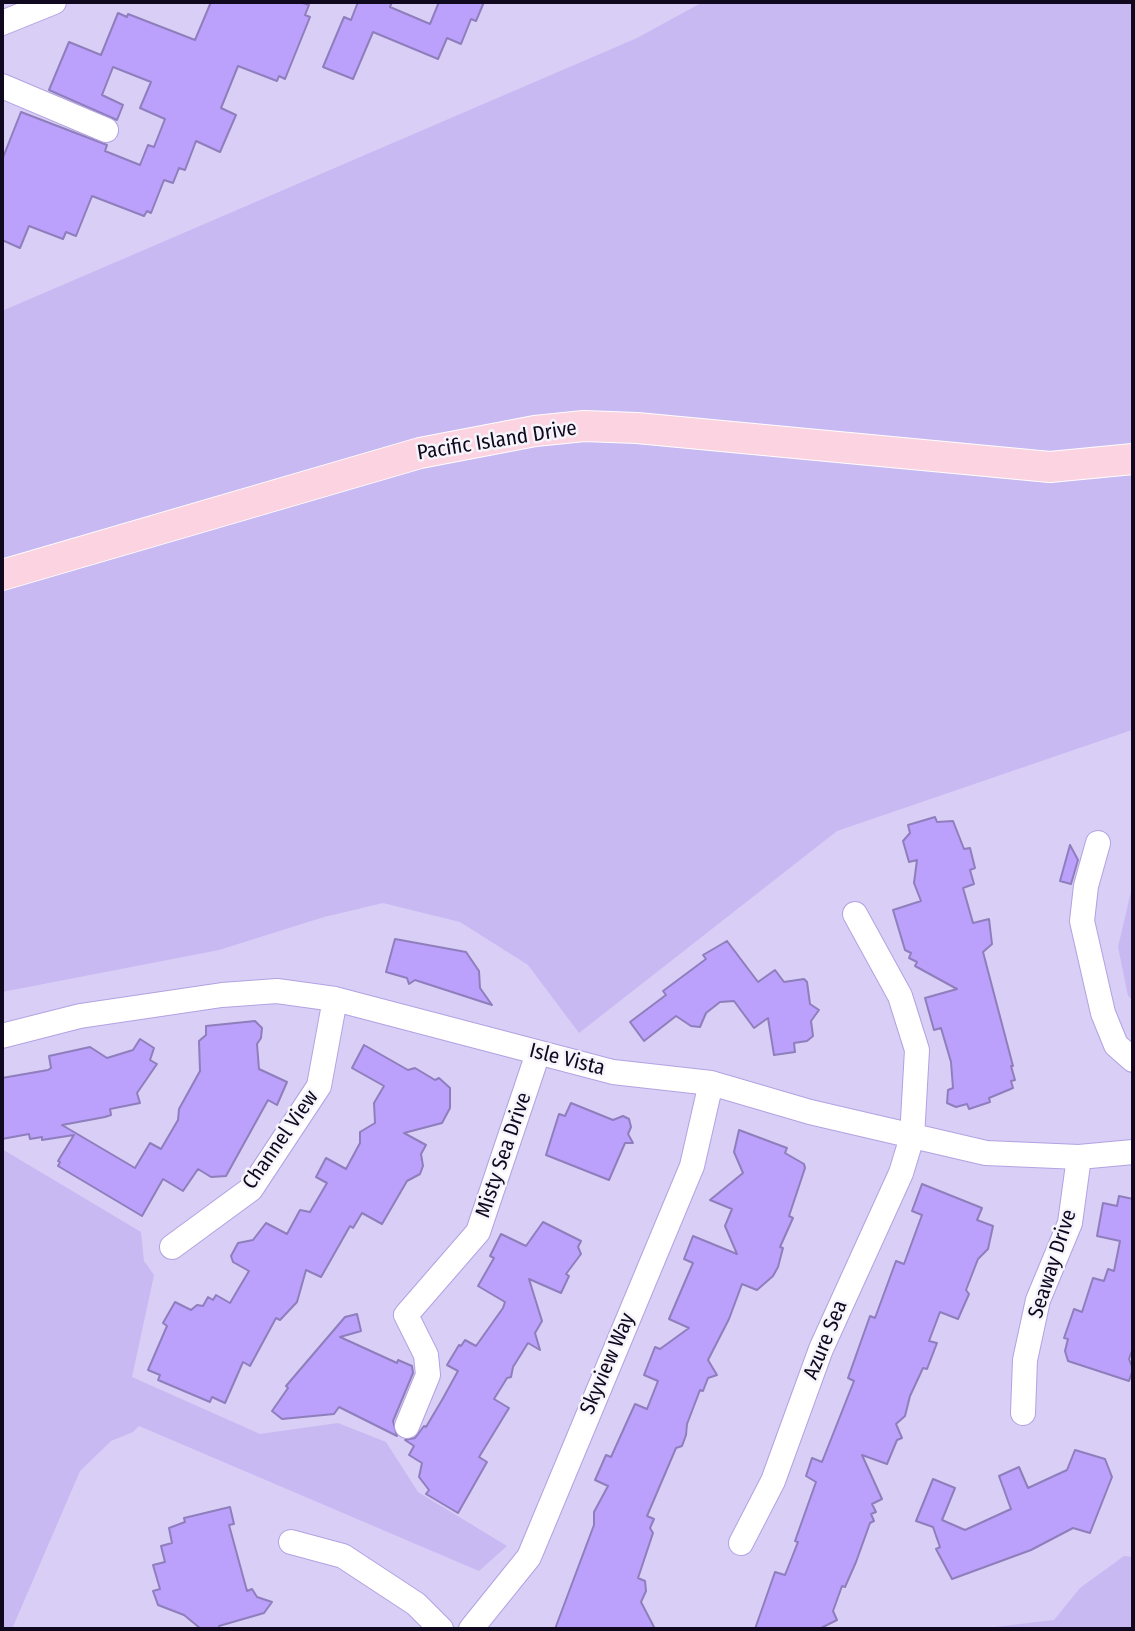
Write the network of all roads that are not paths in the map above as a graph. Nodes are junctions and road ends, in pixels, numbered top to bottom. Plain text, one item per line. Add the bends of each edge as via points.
1 (54, 2) edge
2 (2, 23) edge
3 (2, 86) edge
4 (106, 130) dead end
5 (1133, 459) edge
6 (2, 575) edge
7 (1098, 843) dead end
8 (855, 914) dead end
9 (335, 999) junction
10 (2, 1037) edge
11 (538, 1053) junction
12 (1133, 1060) edge
13 (711, 1083) junction
14 (912, 1137) junction
15 (1133, 1152) edge
16 (1079, 1157) junction
17 (172, 1247) dead end
18 (1023, 1413) dead end
19 (407, 1426) dead end
20 (291, 1542) dead end
21 (741, 1543) dead end
22 (441, 1629) edge
23 (471, 1629) edge

1 - 2 street
3 - 4 street
5 - 6 main road, Pacific Island Drive via 1050,467 637,428 584,426 535,431 420,453
7 - 12 street via 1082,921 1102,1013 1116,1045
8 - 14 street, Azure Sea via 900,996 916,1050
9 - 10 street, Isle Vista via 277,991 222,995 80,1016
9 - 11 street, Isle Vista
9 - 17 street, Channel View via 319,1086 251,1189
11 - 13 street, Isle Vista via 613,1072
11 - 19 street, Misty Sea Drive via 478,1232 406,1315 426,1355 428,1375
13 - 14 street, Isle Vista
13 - 23 street, Skyview Way via 692,1166 529,1557
14 - 16 street, Isle Vista via 986,1153
14 - 21 street, Azure Sea via 901,1173 821,1349 773,1481
15 - 16 street, Isle Vista
16 - 18 street, Seaway Drive via 1070,1223 1036,1312 1025,1360
20 - 22 street via 343,1556 416,1605

